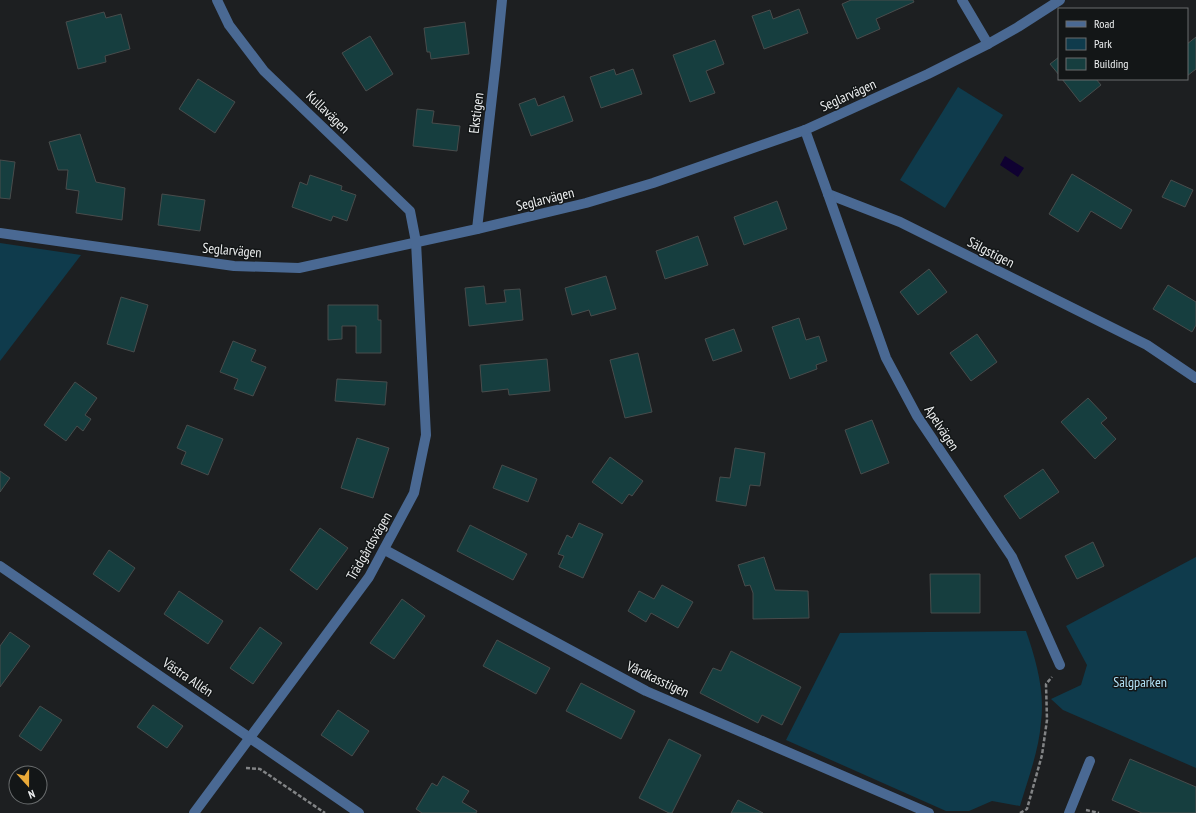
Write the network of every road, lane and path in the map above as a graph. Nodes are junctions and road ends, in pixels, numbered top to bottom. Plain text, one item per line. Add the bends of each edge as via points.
1 (217, 0) edge
2 (502, 0) edge
3 (962, 0) edge
4 (1060, 0) edge
5 (988, 44) junction
6 (805, 130) junction
7 (828, 194) junction
8 (477, 230) junction
9 (0, 233) edge
10 (416, 242) junction
11 (1196, 378) edge
12 (385, 550) junction
13 (0, 566) edge
14 (1060, 665) joint
15 (250, 737) junction
16 (235, 759) junction
17 (1090, 761) dead end
18 (194, 813) edge
19 (325, 813) edge
20 (359, 813) edge
21 (929, 813) edge
22 (1020, 813) edge
23 (1069, 813) edge

1 - 10 street, Kullavägen via 229,25 264,71 410,211
2 - 8 street, Ekstigen
3 - 5 street
4 - 5 street, Seglarvägen
5 - 6 street, Seglarvägen
6 - 7 street
6 - 8 street, Seglarvägen via 594,201
7 - 11 street, Sälgstigen via 900,222 1147,345
7 - 14 street, Apelvägen via 886,358 917,416 1012,557
8 - 10 street, Seglarvägen
9 - 10 street, Seglarvägen via 234,266 299,268
10 - 12 street, Trädgårdsvägen via 426,435 414,493
12 - 15 street, Trädgårdsvägen via 369,577
12 - 21 street, Vårdkasstigen via 646,691
13 - 15 street, Västra Allén
14 - 22 path via 1046,684 1047,720 1042,755 1027,809
15 - 16 street, Trädgårdsvägen
15 - 20 street, Västra Allén
16 - 18 street, Trädgårdsvägen
16 - 19 path via 247,768 260,769
17 - 23 street

